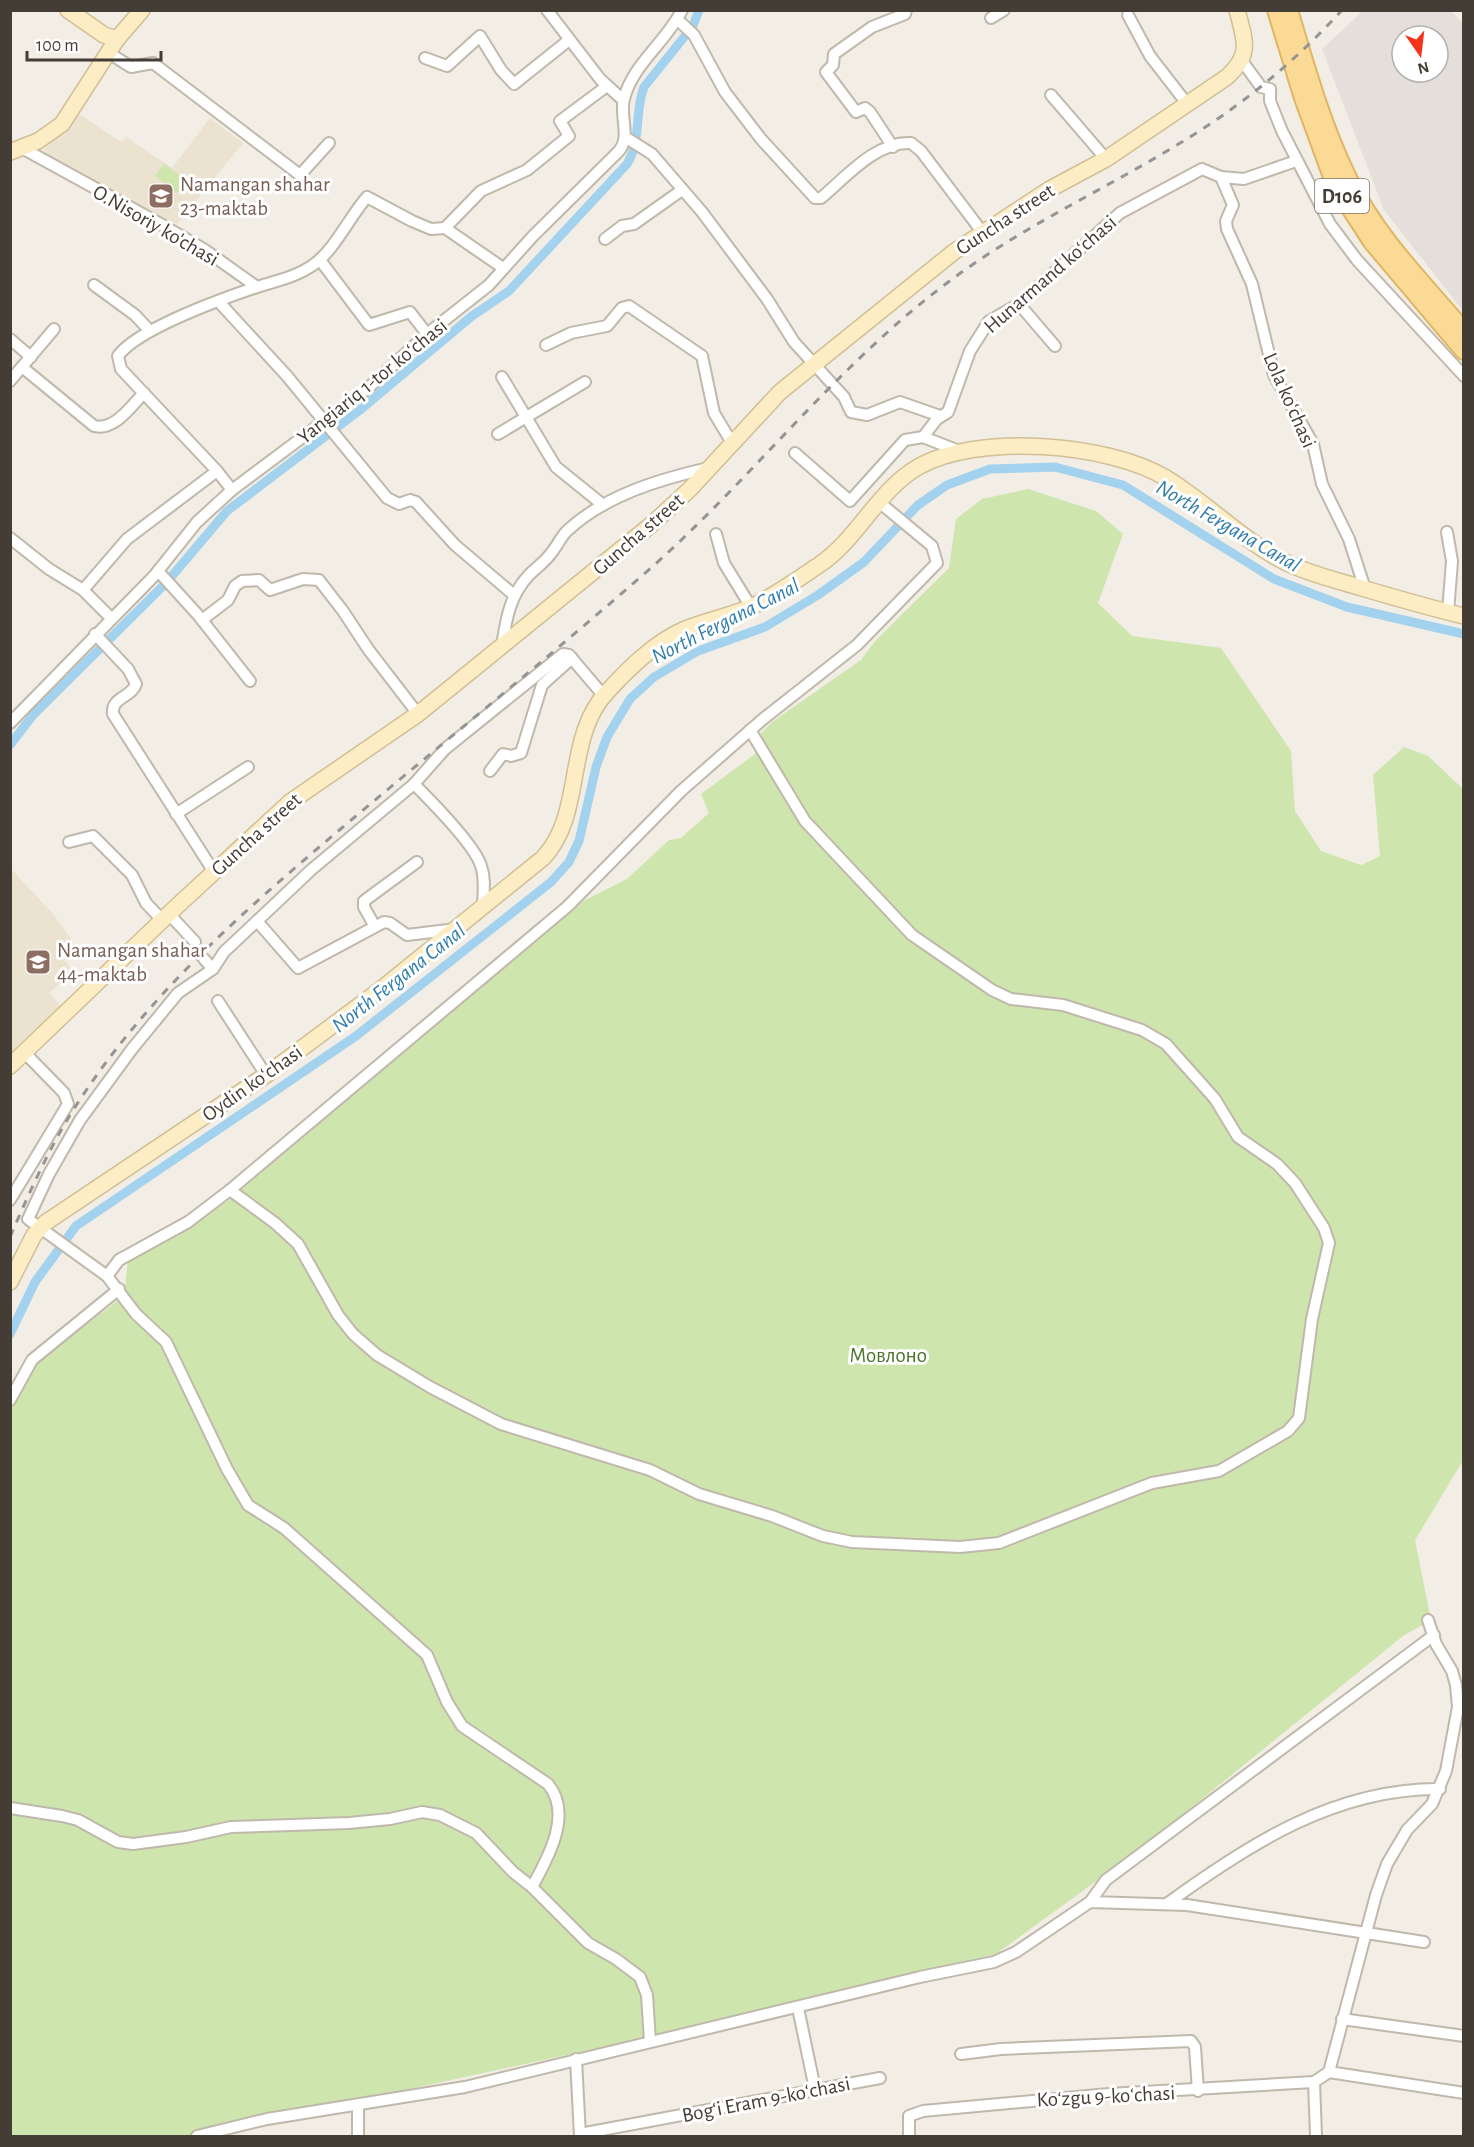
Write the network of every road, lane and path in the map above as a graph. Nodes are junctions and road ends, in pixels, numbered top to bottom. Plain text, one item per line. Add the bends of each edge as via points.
1 (68, 10) edge
2 (142, 10) edge
3 (547, 10) edge
4 (906, 10) edge
5 (1004, 10) edge
6 (1237, 10) edge
7 (1276, 10) edge
8 (1289, 10) edge
9 (1128, 15) dead end
10 (681, 18) edge
11 (991, 18) dead end
12 (117, 39) junction
13 (569, 40) junction
14 (109, 53) junction
15 (425, 58) dead end
16 (1242, 61) junction
17 (607, 86) junction
18 (1051, 94) dead end
19 (623, 100) junction
20 (1188, 105) junction
21 (627, 138) junction
22 (329, 143) dead end
23 (892, 147) junction
24 (16, 150) edge
25 (1106, 159) junction
26 (1296, 161) junction
27 (1221, 177) junction
28 (682, 190) junction
29 (445, 228) junction
30 (983, 233) junction
31 (605, 238) dead end
32 (320, 260) junction
33 (503, 268) junction
34 (94, 285) dead end
35 (256, 287) junction
36 (219, 302) junction
37 (1019, 304) junction
38 (54, 329) dead end
39 (150, 331) junction
40 (1464, 331) edge
41 (427, 334) junction
42 (10, 339) edge
43 (546, 345) dead end
44 (1055, 346) dead end
45 (1464, 351) edge
46 (31, 357) junction
47 (813, 365) junction
48 (22, 367) junction
49 (1464, 376) edge
50 (502, 377) dead end
51 (10, 381) edge
52 (585, 382) dead end
53 (144, 393) junction
54 (527, 416) junction
55 (940, 416) junction
56 (329, 429) junction
57 (498, 434) dead end
58 (923, 437) junction
59 (732, 443) junction
60 (959, 451) junction
61 (795, 453) dead end
62 (709, 468) junction
63 (218, 471) junction
64 (232, 490) junction
65 (882, 504) junction
66 (603, 505) junction
67 (1447, 532) dead end
68 (716, 534) dead end
69 (10, 538) edge
70 (160, 573) junction
71 (1365, 588) junction
72 (83, 590) junction
73 (514, 595) junction
74 (751, 607) junction
75 (1448, 612) junction
76 (1464, 616) edge
77 (111, 618) junction
78 (202, 620) junction
79 (97, 635) junction
80 (502, 646) junction
81 (572, 658) junction
82 (250, 681) dead end
83 (603, 695) junction
84 (418, 714) junction
85 (10, 723) edge
86 (750, 730) junction
87 (248, 767) dead end
88 (490, 771) dead end
89 (414, 784) junction
90 (176, 814) junction
91 (69, 842) dead end
92 (417, 862) dead end
93 (214, 872) junction
94 (483, 908) junction
95 (165, 917) junction
96 (257, 921) junction
97 (374, 925) junction
98 (456, 929) junction
99 (195, 942) tunnel mouth
100 (204, 959) tunnel mouth
101 (213, 969) junction
102 (218, 1001) dead end
103 (15, 1060) edge
104 (266, 1075) junction
105 (230, 1190) junction
106 (10, 1200) edge
107 (45, 1230) junction
108 (107, 1276) junction
109 (10, 1282) edge
110 (119, 1289) junction
111 (10, 1400) edge
112 (1428, 1620) dead end
113 (1434, 1635) junction
114 (1440, 1789) junction
115 (10, 1808) edge
116 (532, 1887) junction
117 (1090, 1902) junction
118 (1168, 1903) junction
119 (1367, 1934) junction
120 (1424, 1942) dead end
121 (798, 2008) junction
122 (1342, 2019) junction
123 (1464, 2036) edge
124 (650, 2041) junction
125 (961, 2054) dead end
126 (576, 2059) junction
127 (1329, 2072) junction
128 (880, 2078) dead end
129 (1314, 2082) junction
130 (815, 2090) junction
131 (1198, 2091) junction
132 (1464, 2093) edge
133 (358, 2106) junction
134 (908, 2131) edge
135 (580, 2135) edge
136 (197, 2136) edge
137 (358, 2136) edge
138 (1316, 2136) edge

1 - 12 street via 104,35
2 - 12 street
3 - 13 street
4 - 23 street via 905,14 872,27 833,55 833,65 826,72 856,112 866,108 870,112
5 - 11 street
6 - 16 street via 1246,47
7 - 45 main road, D106 via 1335,185 1372,242
8 - 40 main road, D106 via 1314,96 1348,180 1384,236
9 - 20 street via 1150,56
10 - 19 street via 636,75
10 - 23 street via 724,92 815,198 821,198 867,158
12 - 14 street
13 - 15 street via 514,84 480,36 447,66
13 - 17 street
14 - 22 street via 131,67 153,63 300,175
14 - 24 street via 62,124
16 - 20 street, Guncha street
16 - 26 street via 1261,87 1270,89 1270,101
17 - 19 street
17 - 29 street via 560,121 569,136 549,154 527,170 481,191
18 - 25 street
19 - 21 street
20 - 25 street, Guncha street
21 - 28 street via 644,147
21 - 33 street, Yangiariq 1-tor koʻchasi via 622,148
23 - 30 street via 906,142 915,145
24 - 35 street, O.Nisoriy ko'chasi via 164,226
25 - 30 street, Guncha street via 1050,189
26 - 27 street, Hunarmand koʻchasi via 1244,179
26 - 49 street via 1330,224 1357,260
27 - 37 street, Hunarmand koʻchasi via 1202,169 1120,213
27 - 71 street, Lola koʻchasi via 1233,205 1227,229 1252,284 1275,375 1313,444 1322,484 1349,539
28 - 31 street via 634,224 622,226
28 - 47 street via 726,242
29 - 32 street via 412,221 367,197
29 - 33 street
30 - 47 street, Guncha street
32 - 35 street via 297,274
32 - 41 street via 369,325 410,312
33 - 41 street, Yangiariq 1-tor koʻchasi via 489,285
34 - 39 street
35 - 36 street
36 - 39 street
36 - 56 street
37 - 44 street
37 - 55 street, Hunarmand koʻchasi via 996,315 982,330 970,351 948,412
38 - 46 street
39 - 53 street via 118,356 121,369
41 - 56 street, Yangiariq 1-tor koʻchasi
42 - 46 street
43 - 59 street via 571,333 607,326 622,308 629,306 702,356 714,413
46 - 48 street
47 - 55 street via 855,413 867,415 900,402
47 - 59 street, Guncha street via 780,392
48 - 51 street
48 - 53 street via 94,426 103,428 113,424
50 - 54 street
52 - 54 street
53 - 63 street
54 - 57 street
54 - 66 street via 556,467
55 - 58 street, Hunarmand koʻchasi
56 - 64 street, Yangiariq 1-tor koʻchasi
56 - 73 street via 391,501 416,502 455,545
58 - 60 street
58 - 61 street via 901,444 850,501
59 - 62 street, Guncha street
60 - 65 street, Oydin koʻchasi via 919,467 896,484
60 - 71 street, Oydin koʻchasi via 1024,446 1124,460 1166,478 1284,561
62 - 66 street via 648,484
62 - 80 street, Guncha street via 652,524
63 - 64 street
63 - 72 street via 127,539
64 - 70 street, Yangiariq 1-tor koʻchasi via 197,522
65 - 74 street, Oydin koʻchasi via 830,557
65 - 86 street via 932,546 937,563 857,645
66 - 73 street via 569,529
67 - 75 street via 1452,561
68 - 74 street via 724,563
69 - 72 street
70 - 77 street, Yangiariq 1-tor koʻchasi
70 - 78 street
71 - 75 street, Oydin koʻchasi
72 - 77 street
73 - 80 street
74 - 83 street, Oydin koʻchasi via 674,635
75 - 76 street, Oydin koʻchasi
77 - 79 street, Yangiariq 1-tor koʻchasi
78 - 82 street
78 - 84 street via 228,600 231,589 242,581 259,580 270,590 303,579 319,580
79 - 85 street, Yangiariq 1-tor koʻchasi
79 - 90 street via 128,669 136,684 117,700 113,714
80 - 84 street, Guncha street
81 - 83 street
81 - 88 street via 543,685 521,753 503,754
81 - 89 street via 563,654 498,705 445,749
83 - 94 street, Oydin koʻchasi via 584,731 564,821 552,848
84 - 93 street, Guncha street via 290,802
86 - 105 street via 667,804 568,906
86 - 105 street via 805,821 912,935 1011,999 1063,1005 1143,1030 1166,1044 1215,1099 1238,1137 1277,1164 1296,1184 1329,1243 1312,1319 1299,1418 1288,1431 1219,1471 1152,1483 999,1543 960,1547 852,1542 823,1536 699,1494 650,1470 501,1424 430,1387 377,1355 353,1334 298,1244
87 - 90 street
89 - 94 street via 444,814 480,861
89 - 96 street
90 - 93 street
91 - 95 street via 93,836 132,875 146,903
92 - 97 street via 364,901
93 - 95 street, Guncha street
94 - 98 street, Oydin koʻchasi
95 - 99 street
95 - 103 street, Guncha street
96 - 97 street via 298,968
96 - 101 street via 224,952
97 - 98 street via 388,922 407,935
98 - 104 street, Oydin koʻchasi
100 - 101 street
101 - 107 street via 178,993 80,1120 28,1220
102 - 104 street
103 - 106 street via 64,1093 68,1104
104 - 107 street, Oydin koʻchasi via 72,1203
105 - 108 street via 188,1222 119,1260
107 - 108 street
107 - 109 street, Oydin koʻchasi via 27,1247
108 - 110 street
110 - 111 street via 32,1360
110 - 116 street via 136,1314 166,1342 221,1459 248,1505 284,1528 427,1655 462,1726 555,1792 559,1814 554,1839
112 - 113 street
113 - 114 street via 1452,1671 1458,1707
113 - 117 street via 1107,1880
114 - 118 street via 1391,1793 1304,1817 1215,1869
114 - 119 street via 1432,1804 1407,1830 1387,1864
115 - 116 street via 62,1816 118,1842 133,1844 231,1827 360,1822 422,1812 440,1815 476,1833
116 - 124 street via 588,1943 640,1977 647,1995
117 - 118 street
117 - 121 street via 1016,1952 994,1962
118 - 119 street
119 - 120 street
119 - 122 street
121 - 124 street
121 - 130 street
122 - 123 street
122 - 127 street
124 - 126 street
125 - 131 street via 1191,2041 1195,2047
126 - 133 street via 465,2087
126 - 135 street, Bogʻi Eram 9-koʻchasi
127 - 129 street
127 - 132 street
128 - 130 street, Bogʻi Eram 9-koʻchasi
129 - 131 street, Koʻzgu 9-koʻchasi
129 - 138 street
130 - 135 street, Bogʻi Eram 9-koʻchasi
131 - 134 street, Koʻzgu 9-koʻchasi via 1109,2094 923,2111 909,2116
133 - 136 street via 267,2119
133 - 137 street

